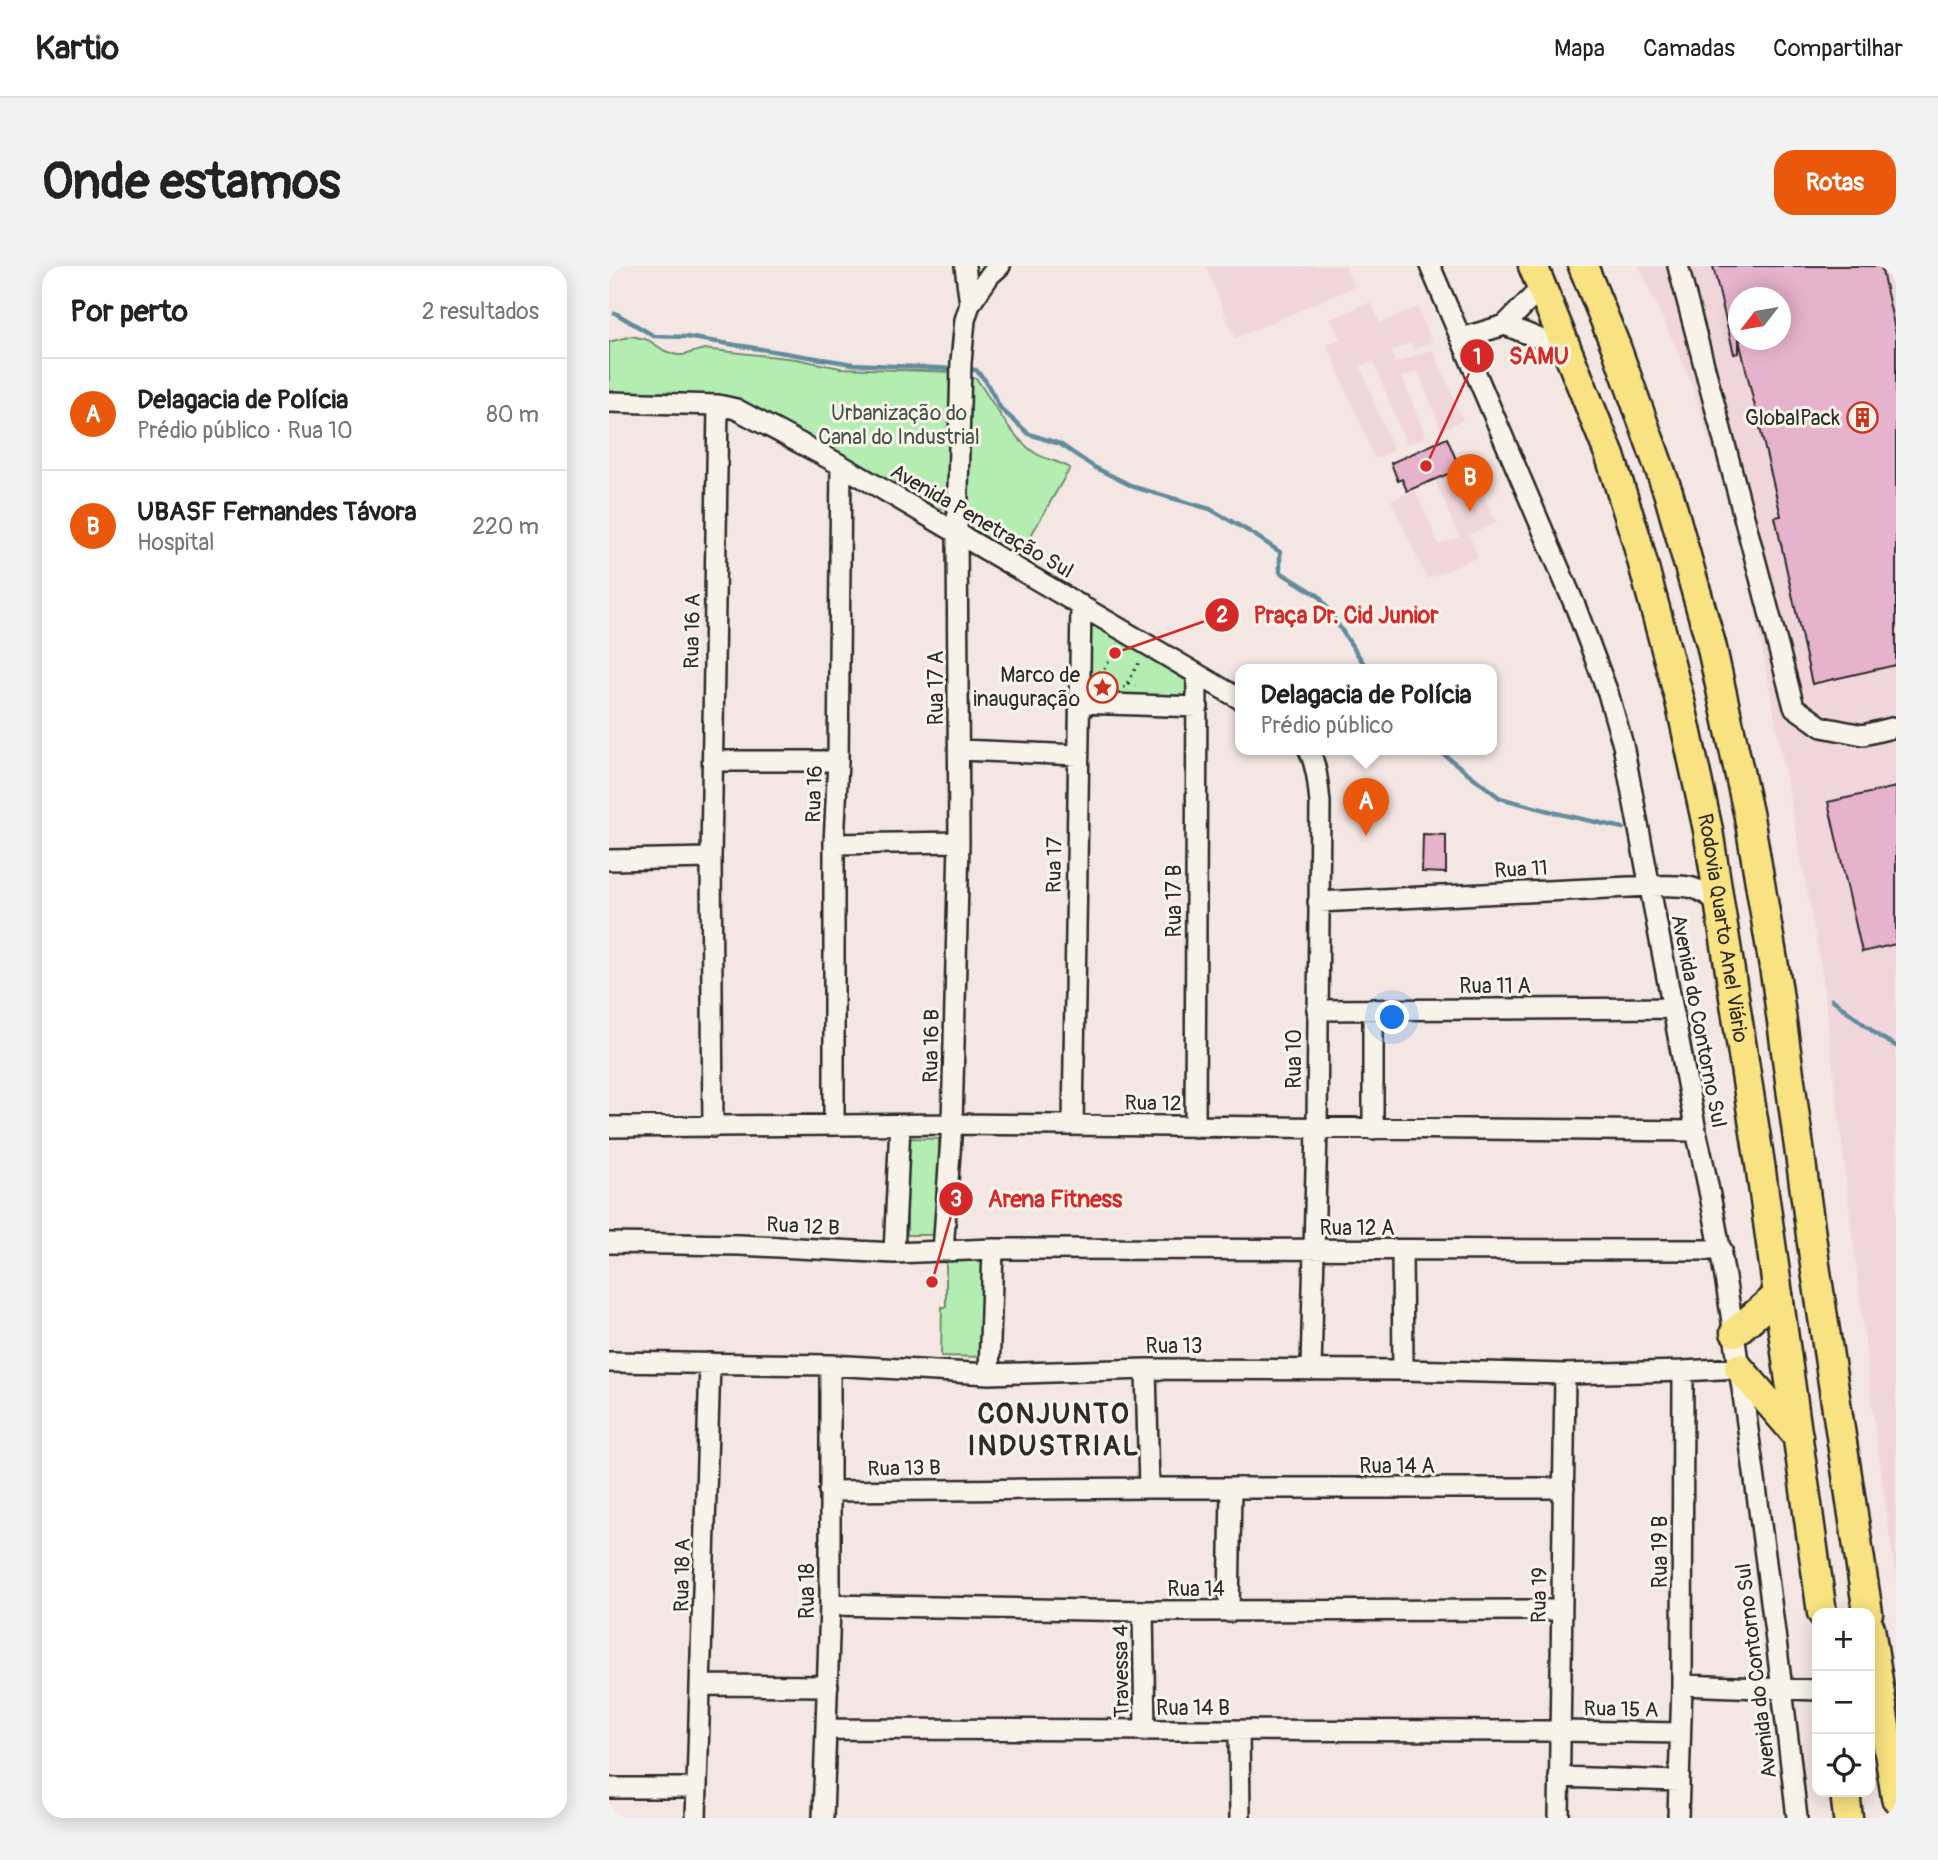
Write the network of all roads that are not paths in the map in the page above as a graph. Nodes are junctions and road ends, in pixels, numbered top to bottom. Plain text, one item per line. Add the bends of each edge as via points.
1 (965, 266) edge
2 (1000, 266) edge
3 (1430, 266) edge
4 (1583, 266) edge
5 (1678, 266) edge
6 (1537, 277) edge
7 (970, 304) junction
8 (1505, 325) junction
9 (1462, 338) junction
10 (1568, 350) junction
11 (609, 402) edge
12 (718, 405) junction
13 (841, 466) junction
14 (957, 533) junction
15 (1081, 605) junction
16 (1197, 675) junction
17 (1235, 696) edge
18 (1079, 704) junction
19 (1198, 707) junction
20 (1896, 727) edge
21 (959, 750) junction
22 (1078, 755) junction
23 (1312, 755) edge
24 (713, 761) junction
25 (838, 761) junction
26 (959, 842) junction
27 (834, 844) junction
28 (711, 859) junction
29 (609, 860) edge
30 (1650, 886) junction
31 (1318, 902) junction
32 (1720, 904) junction
33 (1777, 985) junction
34 (1733, 987) junction
35 (1673, 1008) junction
36 (1373, 1009) junction
37 (1317, 1010) junction
38 (834, 1124) junction
39 (952, 1124) junction
40 (901, 1125) junction
41 (1073, 1125) junction
42 (713, 1127) junction
43 (1195, 1127) junction
44 (609, 1128) edge
45 (1317, 1129) junction
46 (1373, 1129) junction
47 (1696, 1131) junction
48 (1765, 1206) junction
49 (609, 1243) edge
50 (993, 1249) junction
51 (1315, 1250) junction
52 (1402, 1250) junction
53 (1721, 1250) junction
54 (943, 1251) junction
55 (894, 1254) junction
56 (1815, 1265) junction
57 (1778, 1295) junction
58 (1735, 1332) junction
59 (609, 1362) edge
60 (710, 1363) junction
61 (830, 1365) junction
62 (1739, 1368) junction
63 (1146, 1369) junction
64 (1311, 1370) junction
65 (1403, 1370) junction
66 (1683, 1371) junction
67 (989, 1374) junction
68 (1565, 1374) junction
69 (1798, 1436) junction
70 (1149, 1488) junction
71 (1231, 1488) junction
72 (1563, 1488) junction
73 (829, 1491) junction
74 (830, 1605) junction
75 (1821, 1608) edge
76 (1867, 1608) edge
77 (1561, 1610) junction
78 (1143, 1611) junction
79 (1229, 1612) junction
80 (1875, 1661) edge
81 (702, 1685) junction
82 (1682, 1685) junction
83 (828, 1686) junction
84 (1783, 1688) junction
85 (1812, 1690) edge
86 (826, 1729) junction
87 (1145, 1731) junction
88 (1239, 1731) junction
89 (1560, 1731) junction
90 (1680, 1733) junction
91 (1559, 1777) junction
92 (1678, 1781) junction
93 (609, 1787) edge
94 (696, 1788) junction
95 (1846, 1797) edge
96 (1896, 1798) edge
97 (696, 1818) edge
98 (823, 1818) edge
99 (1240, 1818) edge
100 (1559, 1818) edge
101 (1678, 1818) edge
102 (1797, 1818) edge
103 (1848, 1818) edge

1 - 7 street
2 - 7 street
3 - 9 street, Avenida do Contorno Sul
4 - 33 highway, Rodovia Quarto Anel Viário via 1668,492 1711,644 1749,817
5 - 20 street via 1794,707 1822,727 1863,735
6 - 8 street
6 - 10 highway, Rodovia Quarto Anel Viário
7 - 14 street, Rua 17 A via 961,362
8 - 9 street
8 - 10 street
9 - 30 street, Avenida do Contorno Sul via 1608,693 1623,745
10 - 32 highway, Rodovia Quarto Anel Viário via 1610,456 1659,618 1708,830
11 - 12 street, Avenida Penetração Sul
12 - 13 street, Avenida Penetração Sul via 736,409
12 - 24 street, Rua 16 A
13 - 14 street, Avenida Penetração Sul
13 - 25 street, Rua 16
14 - 15 street, Avenida Penetração Sul
14 - 21 street, Rua 17 A
15 - 16 street, Avenida Penetração Sul
15 - 18 street, Rua 17
16 - 17 street, Avenida Penetração Sul
16 - 19 street, Rua 17 B
18 - 19 street
18 - 22 street, Rua 17
19 - 43 street, Rua 17 B
21 - 22 street
21 - 26 street, Rua 17 A
22 - 41 street, Rua 17
23 - 31 street, Rua 10 via 1320,803
24 - 25 street
24 - 28 street, Rua 16 A
25 - 27 street, Rua 16
26 - 27 street
26 - 39 street, Rua 16 B
27 - 38 street, Rua 16
28 - 29 street
28 - 42 street
30 - 31 street, Rua 11
30 - 32 street, Rua 11 via 1691,886
30 - 35 street, Avenida do Contorno Sul
31 - 37 street, Rua 10
32 - 34 highway, Rodovia Quarto Anel Viário
33 - 34 highway via 1757,997
33 - 56 highway, Rodovia Quarto Anel Viário
34 - 48 highway, Rodovia Quarto Anel Viário
35 - 36 street, Rua 11 A
35 - 47 street, Avenida do Contorno Sul
36 - 37 street, Rua 11 A
36 - 46 street
37 - 45 street, Rua 10
38 - 40 street, Rua 12
38 - 42 street, Rua 12
39 - 40 street, Rua 12
39 - 41 street, Rua 12
39 - 54 street, Rua 16 B
40 - 55 street
41 - 43 street, Rua 12
42 - 44 street, Rua 12
43 - 45 street, Rua 12
45 - 46 street, Rua 12
45 - 51 street, Rua 10
46 - 47 street, Rua 12
47 - 53 street, Avenida do Contorno Sul
48 - 56 highway via 1790,1220
48 - 57 highway, Rodovia Quarto Anel Viário
49 - 55 street, Rua 12 B
50 - 51 street, Rua 12 A
50 - 54 street, Rua 12 B
50 - 67 street
51 - 52 street, Rua 12 A
51 - 64 street, Rua 10
52 - 53 street, Rua 12 A
52 - 65 street
53 - 58 street, Avenida do Contorno Sul
54 - 55 street, Rua 12 B
56 - 76 highway, Rodovia Quarto Anel Viário
57 - 58 highway
57 - 69 highway, Rodovia Quarto Anel Viário
58 - 62 street, Avenida do Contorno Sul
59 - 60 street, Rua 13
60 - 61 street, Rua 13
60 - 81 street, Rua 18 A
61 - 67 street, Rua 13
61 - 73 street, Rua 18
62 - 66 street, Rua 13
62 - 69 highway
62 - 84 street, Avenida do Contorno Sul
63 - 64 street, Rua 13
63 - 67 street, Rua 13
63 - 70 street
64 - 65 street, Rua 13
65 - 68 street, Rua 13
66 - 68 street, Rua 13
66 - 82 street, Rua 19 B
68 - 72 street, Rua 19
69 - 75 highway, Rodovia Quarto Anel Viário
70 - 71 street, Rua 13 B
70 - 73 street, Rua 13 B
71 - 72 street, Rua 14 A
71 - 79 street
72 - 77 street, Rua 19
73 - 74 street, Rua 18
74 - 78 street, Rua 14
74 - 83 street, Rua 18
77 - 79 street, Rua 14
77 - 89 street, Rua 19
78 - 79 street, Rua 14
78 - 87 street, Travessa 4
80 - 96 highway
81 - 83 street
81 - 94 street, Rua 18 A
82 - 84 street
82 - 90 street, Rua 19 B
83 - 86 street, Rua 18
84 - 85 street
84 - 102 street, Avenida do Contorno Sul
86 - 87 street, Rua 14 B
86 - 98 street, Rua 18
87 - 88 street, Rua 14 B
88 - 89 street, Rua 14 B
88 - 99 street
89 - 90 street, Rua 15 A
89 - 91 street, Rua 19
90 - 92 street, Rua 19 B
91 - 92 street
91 - 100 street, Rua 19
92 - 101 street, Rua 19 B
93 - 94 street
94 - 97 street, Rua 18 A
95 - 103 highway

